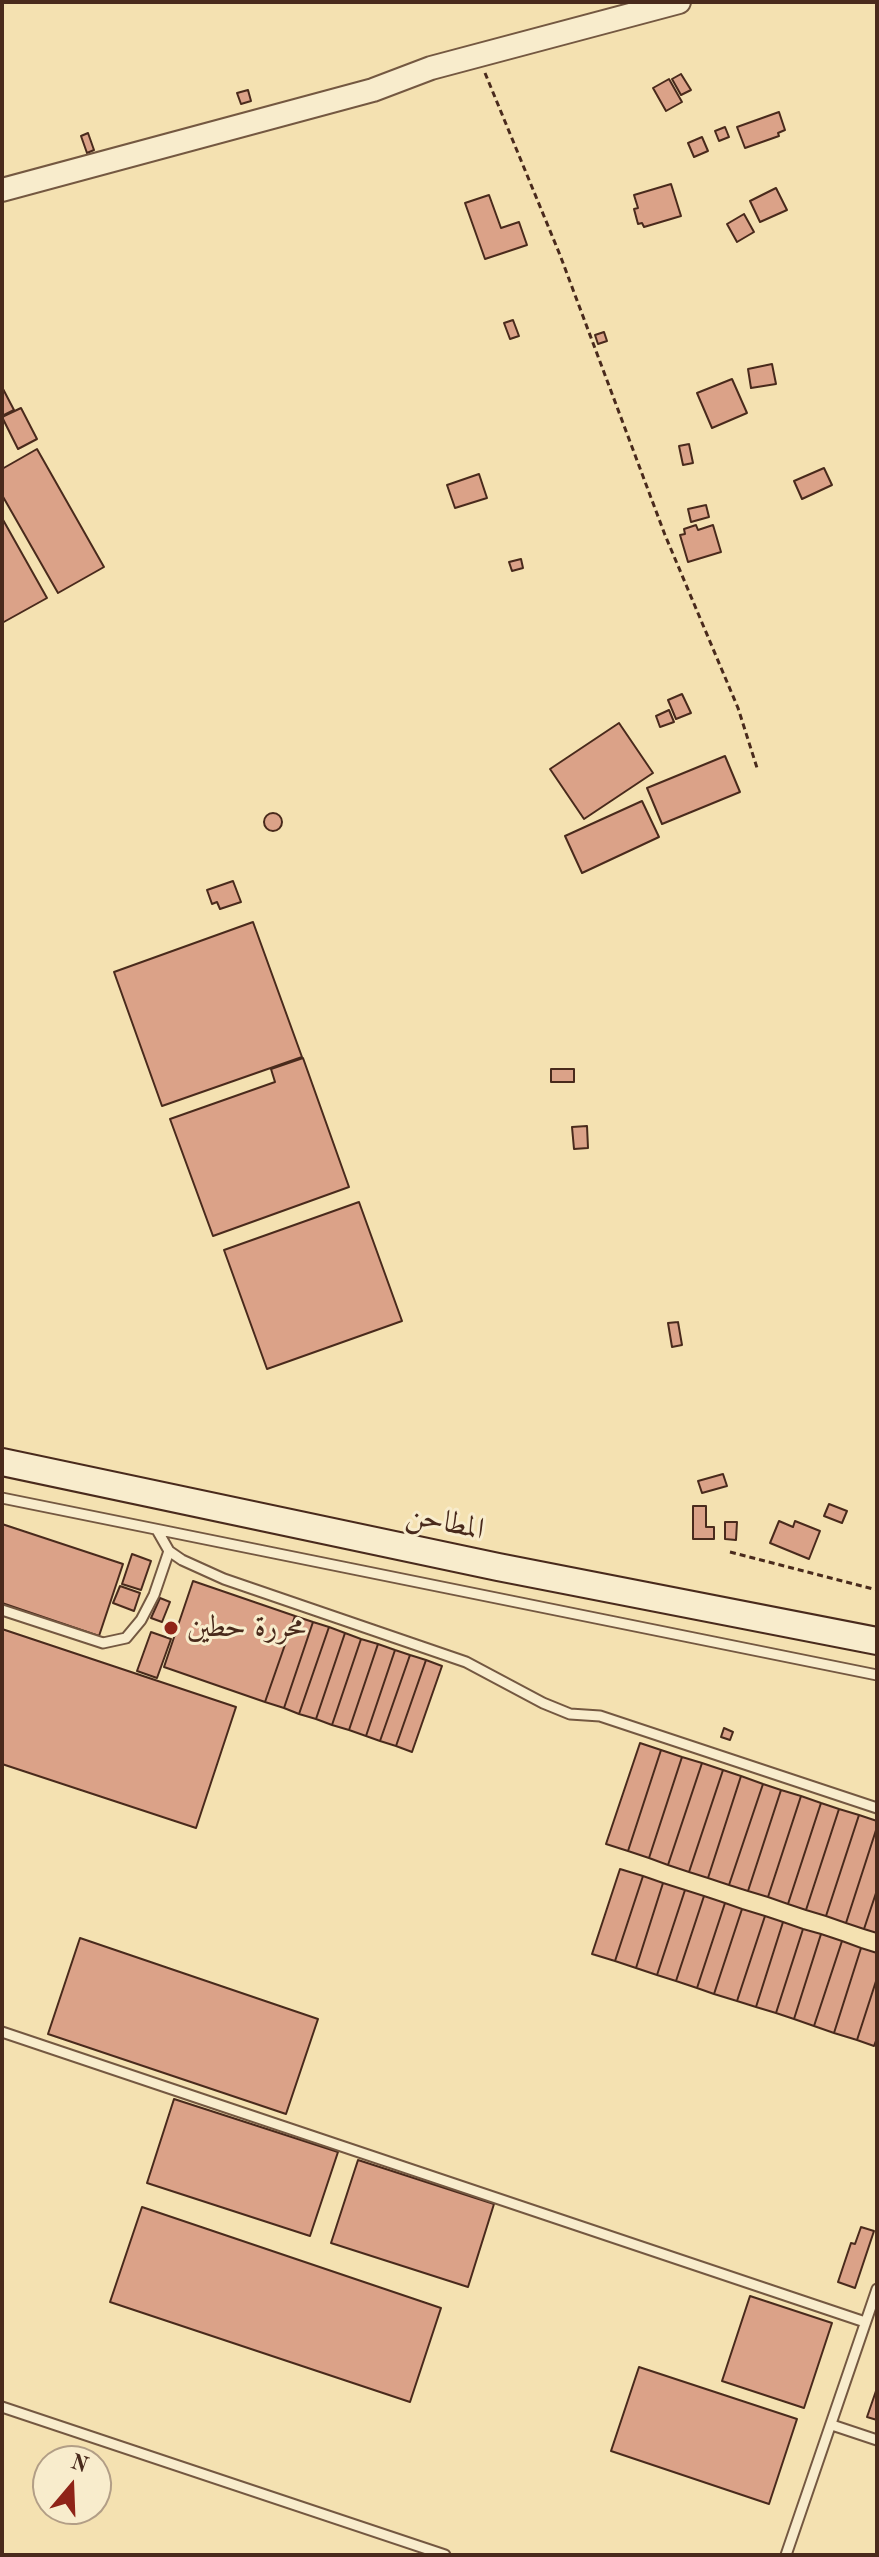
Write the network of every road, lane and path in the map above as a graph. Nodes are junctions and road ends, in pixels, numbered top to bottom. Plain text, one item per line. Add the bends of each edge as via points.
1 (679, 2) edge
2 (478, 55) junction
3 (2, 190) edge
4 (758, 771) dead end
5 (2, 1462) edge
6 (2, 1498) edge
7 (156, 1529) junction
8 (169, 1551) junction
9 (730, 1552) dead end
10 (877, 1590) edge
11 (2, 1610) edge
12 (877, 1641) edge
13 (877, 1675) edge
14 (877, 1808) edge
15 (2, 2032) edge
16 (877, 2289) edge
17 (865, 2322) junction
18 (2, 2407) edge
19 (832, 2425) junction
20 (877, 2440) edge
21 (445, 2555) edge
22 (786, 2555) edge

1 - 2 street
2 - 3 street via 373,90
2 - 4 path via 738,708
5 - 12 main road, المطاحن
6 - 7 lane
7 - 8 lane
7 - 13 lane
8 - 11 lane via 154,1595 126,1638 103,1643
8 - 14 lane via 224,1579 466,1662 570,1714 600,1716
9 - 10 path
15 - 17 lane
16 - 17 lane
17 - 19 lane
18 - 21 lane
19 - 20 lane
19 - 22 lane

